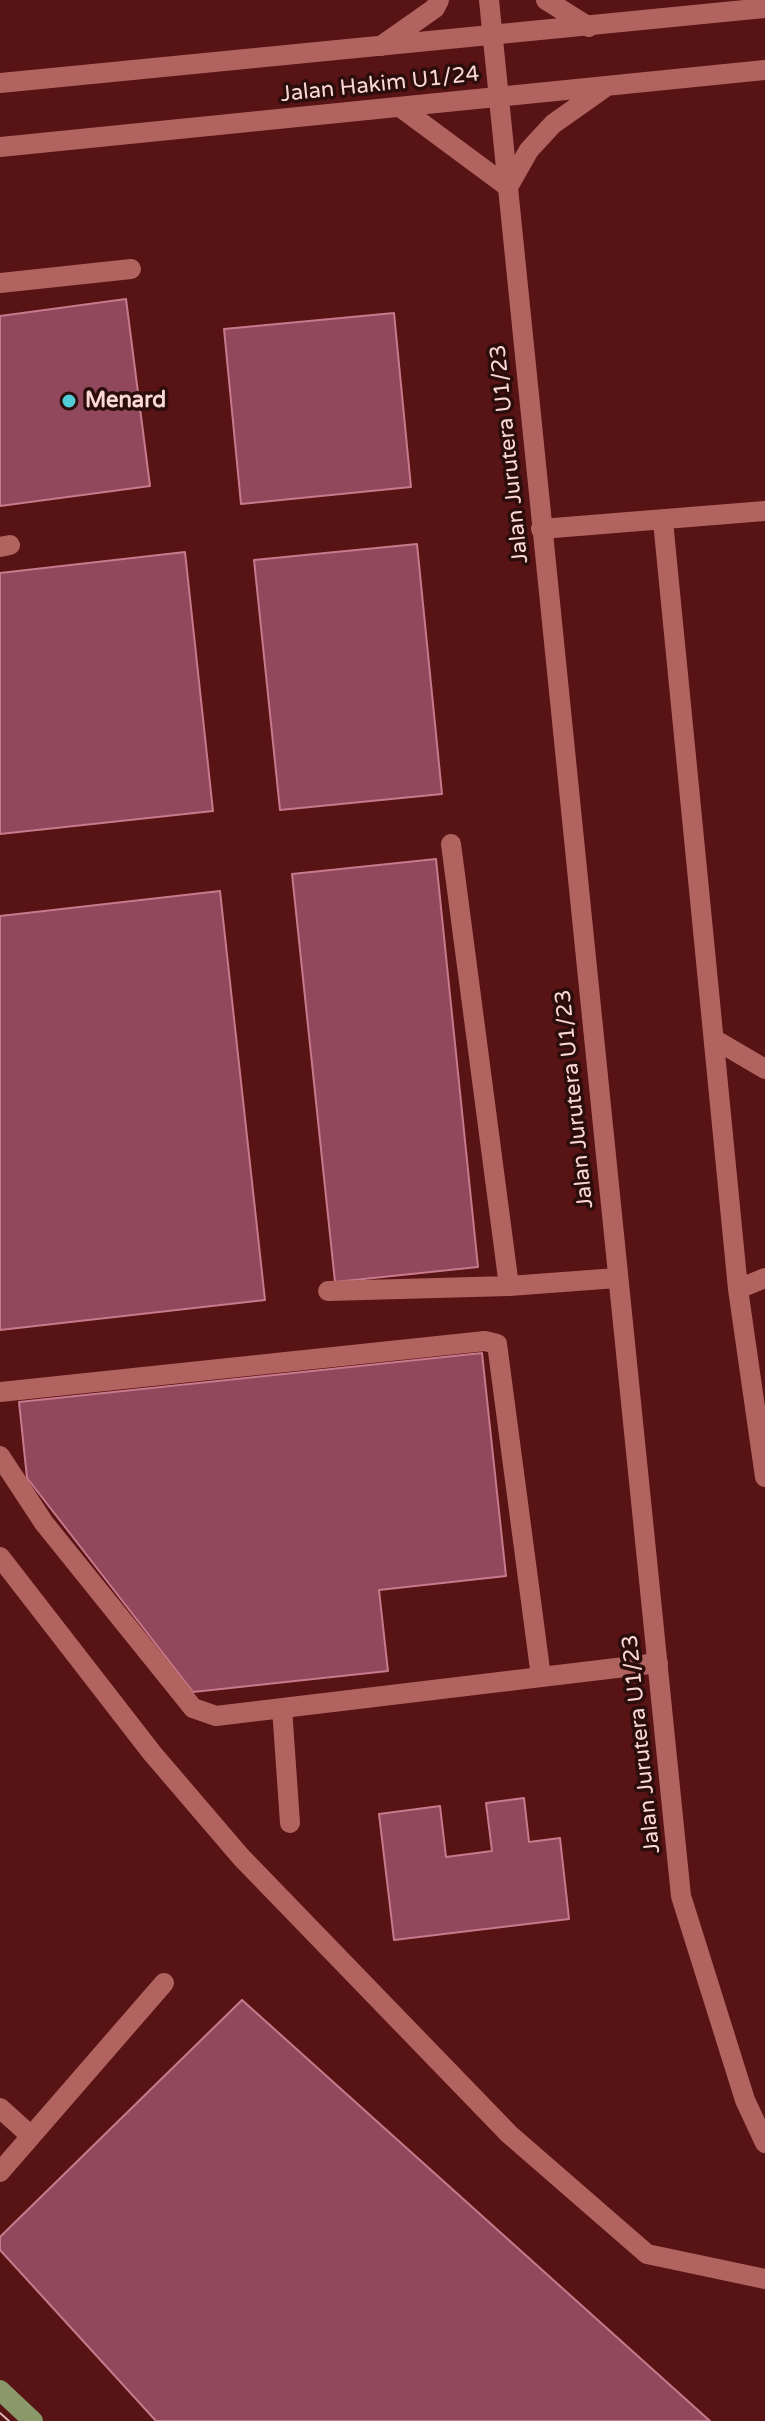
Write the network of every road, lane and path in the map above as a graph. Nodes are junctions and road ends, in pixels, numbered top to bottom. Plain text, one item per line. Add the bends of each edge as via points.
1 (439, 0) edge
2 (489, 0) edge
3 (546, 0) edge
4 (765, 8) edge
5 (589, 27) junction
6 (493, 37) junction
7 (381, 46) junction
8 (765, 70) edge
9 (0, 83) edge
10 (607, 86) junction
11 (500, 97) junction
12 (400, 107) junction
13 (0, 147) edge
14 (508, 187) junction
15 (131, 269) dead end
16 (0, 283) edge
17 (765, 511) edge
18 (663, 521) junction
19 (541, 529) junction
20 (451, 844) dead end
21 (714, 1039) junction
22 (765, 1069) edge
23 (617, 1278) junction
24 (765, 1278) edge
25 (509, 1286) junction
26 (738, 1289) junction
27 (328, 1291) dead end
28 (0, 1392) edge
29 (0, 1456) edge
30 (765, 1477) edge
31 (0, 1557) edge
32 (658, 1663) junction
33 (541, 1677) junction
34 (282, 1708) junction
35 (290, 1823) dead end
36 (164, 1983) dead end
37 (0, 2108) edge
38 (31, 2136) junction
39 (765, 2143) edge
40 (0, 2172) edge
41 (765, 2279) edge
42 (0, 2390) edge
43 (33, 2421) edge

1 - 7 street
2 - 6 street, Jalan Jurutera U1/23
3 - 5 street
4 - 5 street, Jalan Hakim U1/24
5 - 6 street, Jalan Hakim U1/24
6 - 7 street, Jalan Hakim U1/24
6 - 11 street, Jalan Jurutera U1/23
7 - 9 street, Jalan Hakim U1/24
8 - 10 street, Jalan Hakim U1/24
10 - 11 street, Jalan Hakim U1/24
10 - 14 street via 553,124 529,150
11 - 12 street, Jalan Hakim U1/24
11 - 14 street, Jalan Jurutera U1/23
12 - 13 street, Jalan Hakim U1/24
12 - 14 street
14 - 19 street, Jalan Jurutera U1/23
15 - 16 street
17 - 18 street
18 - 19 street
18 - 21 street
19 - 23 street, Jalan Jurutera U1/23
20 - 25 street
21 - 22 street
21 - 26 street
23 - 25 street
23 - 32 street, Jalan Jurutera U1/23
24 - 26 street
25 - 27 street
26 - 30 street
28 - 33 street via 485,1341 497,1344
29 - 34 street via 44,1523 193,1708 216,1716
31 - 41 street via 152,1753 241,1857 509,2134 647,2254
32 - 33 street
32 - 39 street, Jalan Jurutera U1/23 via 681,1896 745,2100
33 - 34 street
34 - 35 street
36 - 38 street
37 - 38 street
38 - 40 street
42 - 43 main road

